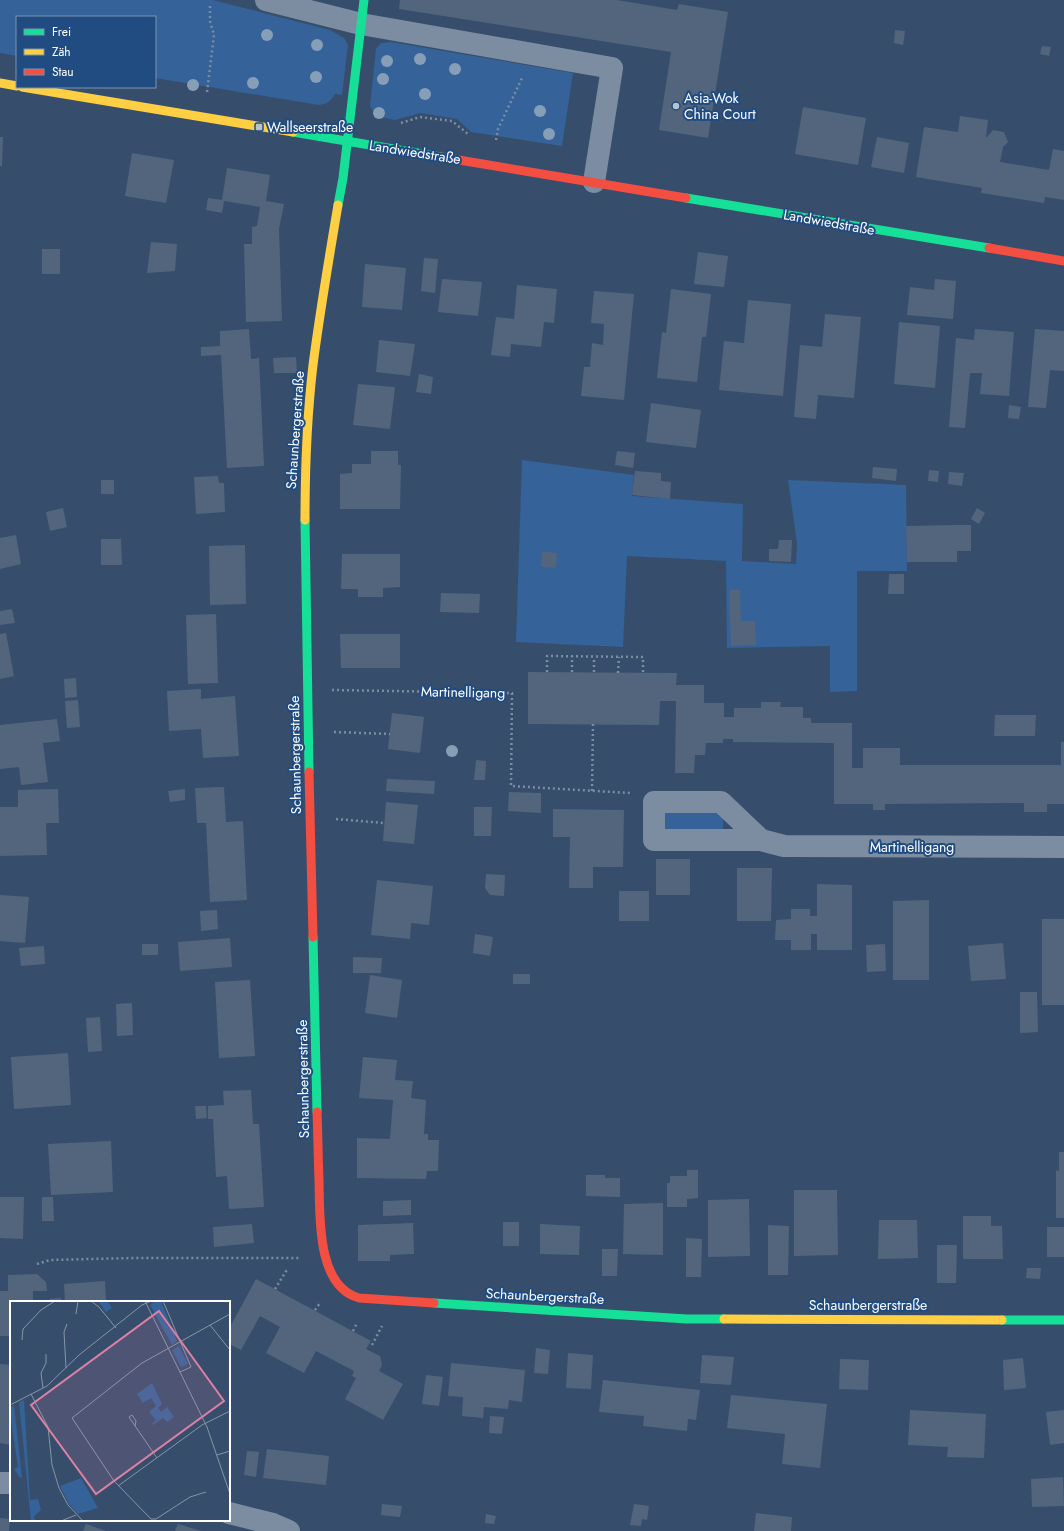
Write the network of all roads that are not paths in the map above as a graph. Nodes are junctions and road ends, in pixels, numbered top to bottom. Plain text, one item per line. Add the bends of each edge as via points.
1 (266, 0) edge
2 (364, 0) edge
3 (361, 24) junction
4 (0, 83) edge
5 (16, 86) edge
6 (28, 88) edge
7 (348, 141) junction
8 (594, 182) junction
9 (1064, 261) edge
10 (761, 840) junction
11 (1064, 847) edge
12 (1064, 1320) edge
13 (0, 1483) edge
14 (10, 1484) edge
15 (230, 1512) edge
16 (289, 1531) edge

1 - 3 street
2 - 3 street
3 - 7 street
3 - 8 street via 612,68
4 - 5 street
6 - 7 street, Landwiedstraße
7 - 8 street, Landwiedstraße
7 - 12 street, Schaunbergerstraße via 319,321 308,424 305,503 320,1220 322,1244 334,1278 351,1295 365,1300 687,1319
8 - 9 street, Landwiedstraße
10 - 10 street, Martinelligang via 721,802 654,802 654,840
10 - 11 street, Martinelligang via 784,846
13 - 14 street
15 - 16 street

